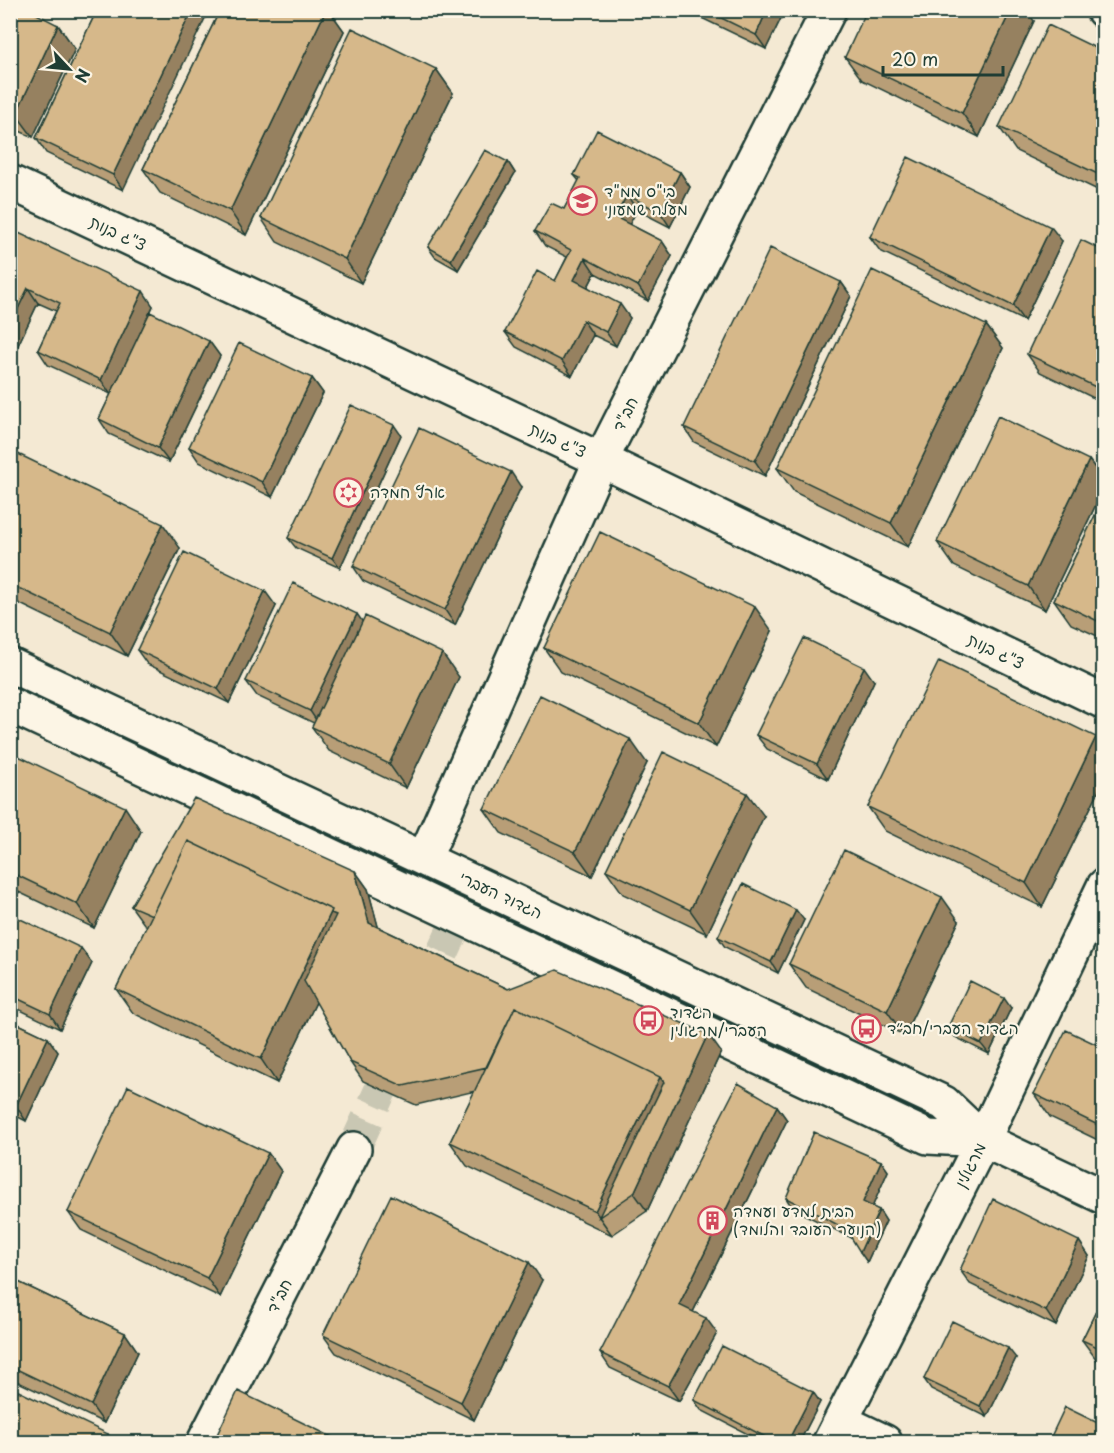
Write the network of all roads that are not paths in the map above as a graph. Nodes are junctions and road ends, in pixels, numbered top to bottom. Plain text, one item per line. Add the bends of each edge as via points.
1 (829, 10) edge
2 (10, 182) edge
3 (601, 460) junction
4 (10, 665) edge
5 (1104, 702) edge
6 (10, 705) edge
7 (424, 859) junction
8 (1104, 885) edge
9 (982, 1140) junction
10 (354, 1149) tunnel mouth
11 (1104, 1197) edge
12 (836, 1432) edge
13 (204, 1443) edge
14 (885, 1443) edge

1 - 3 street, חב"ד
2 - 3 street, צ"ג בנות
3 - 5 street, צ"ג בנות
3 - 7 street, חב"ד
4 - 7 street, הגדוד העברי
6 - 9 street, הגדוד העברי via 928,1137
7 - 9 street, הגדוד העברי via 944,1103
8 - 9 street, מרגולין
9 - 11 street, הגדוד העברי
9 - 12 street, מרגולין
10 - 13 street, חב"ד
12 - 14 street

